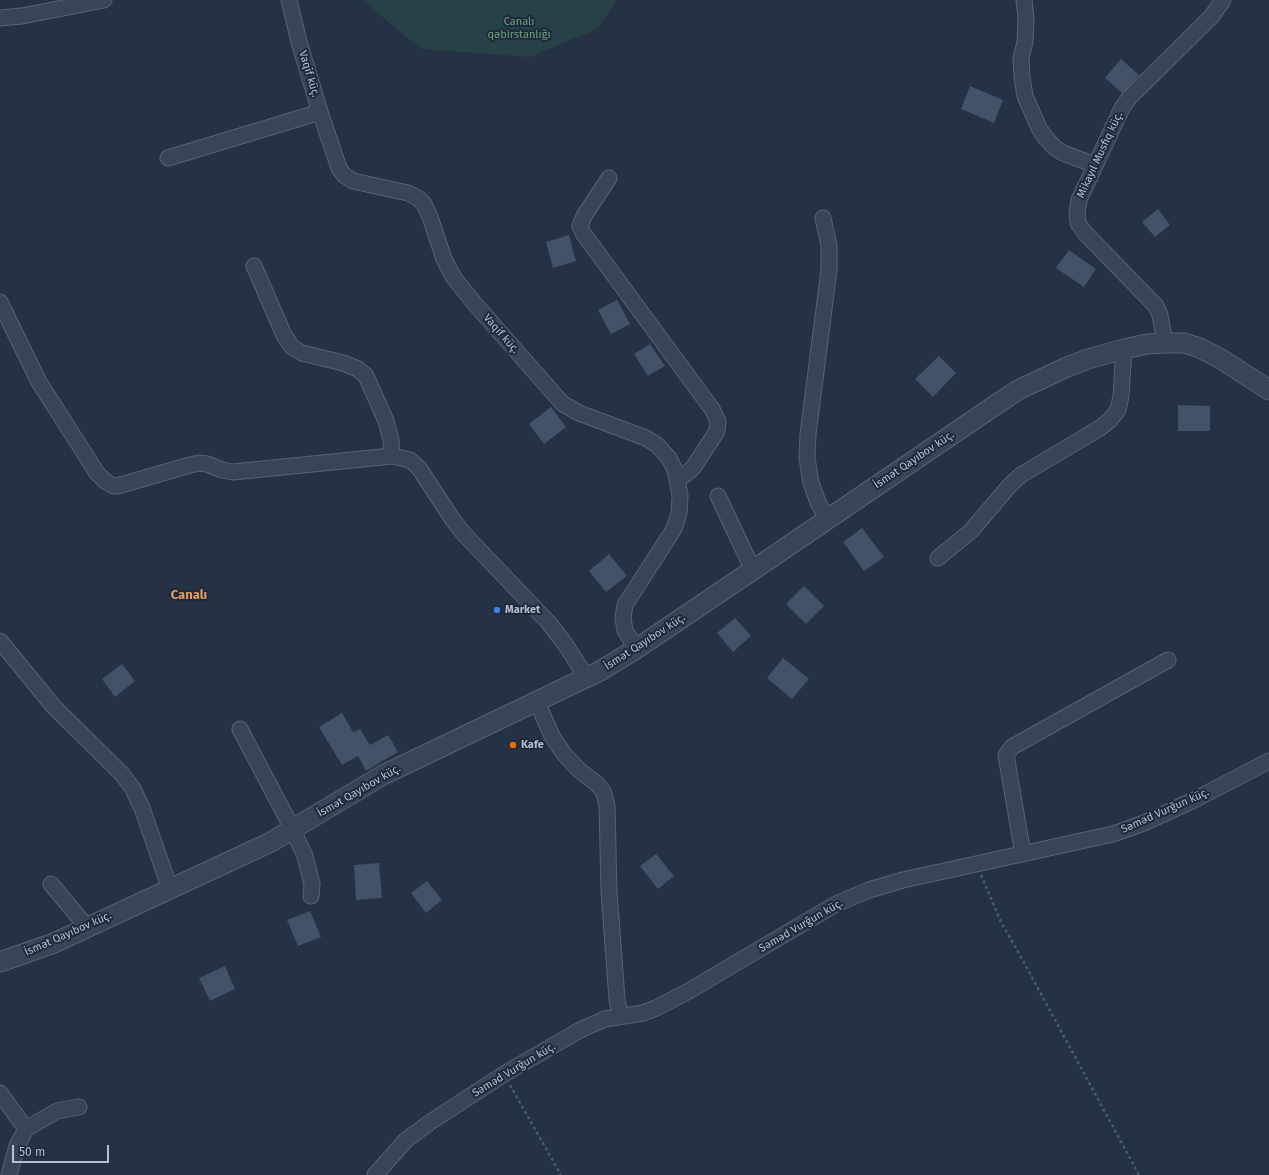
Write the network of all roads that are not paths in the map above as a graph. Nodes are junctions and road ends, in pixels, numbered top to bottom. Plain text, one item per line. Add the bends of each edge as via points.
1 (104, 0) edge
2 (289, 0) edge
3 (1024, 0) edge
4 (1224, 0) edge
5 (0, 18) edge
6 (320, 112) junction
7 (168, 158) dead end
8 (1095, 165) junction
9 (609, 178) dead end
10 (823, 218) dead end
11 (254, 266) dead end
12 (0, 302) edge
13 (1165, 343) junction
14 (1124, 349) junction
15 (1269, 390) edge
16 (392, 456) junction
17 (677, 479) junction
18 (718, 496) dead end
19 (827, 520) junction
20 (938, 558) dead end
21 (753, 570) junction
22 (0, 641) edge
23 (636, 649) junction
24 (1168, 660) dead end
25 (587, 678) junction
26 (537, 702) junction
27 (240, 729) dead end
28 (1269, 761) edge
29 (293, 830) junction
30 (1023, 854) junction
31 (51, 884) dead end
32 (170, 889) junction
33 (311, 896) dead end
34 (87, 927) junction
35 (0, 962) edge
36 (620, 1016) junction
37 (0, 1093) edge
38 (79, 1107) dead end
39 (26, 1130) junction
40 (9, 1175) edge
41 (374, 1175) edge

1 - 5 street
2 - 6 street, Vaqif küç.
3 - 8 street via 1025,42 1021,58 1025,96 1039,128 1054,147
4 - 8 street, Mikayıl Musfiq küç. via 1211,17 1129,98
6 - 7 street
6 - 17 street, Vaqif küç. via 339,168 344,175 353,181 408,194 424,204 444,259 454,278 563,404 646,438 657,445 669,458
8 - 13 street, Mikayıl Musfiq küç. via 1079,200 1078,223 1156,306
9 - 17 street via 584,216 580,226 583,233 712,409 718,421 717,431 693,468
10 - 19 street via 829,245 829,270 807,458 811,483
11 - 16 street via 284,335 292,347 343,363 358,369 366,376 386,422
12 - 16 street via 38,382 97,473 114,486 199,463 233,472
13 - 14 street, İsmət Qayıbov küç.
13 - 15 street, İsmət Qayıbov küç. via 1184,343 1200,348
14 - 19 street, İsmət Qayıbov küç. via 1067,367 1018,390
14 - 20 street via 1122,396 1118,410 1110,420 1021,475 971,531
16 - 25 street via 410,460 419,468 464,534 549,624
17 - 23 street, Vaqif küç. via 679,513 674,529 625,605 625,630
18 - 21 street
19 - 21 street, İsmət Qayıbov küç.
21 - 23 street, İsmət Qayıbov küç.
22 - 32 street via 54,707 134,789
23 - 25 street, İsmət Qayıbov küç.
24 - 30 street via 1012,747 1006,755
25 - 26 street, İsmət Qayıbov küç.
26 - 29 street, İsmət Qayıbov küç. via 383,775
26 - 36 street via 552,736 564,754 578,770 596,782 603,791 607,805 609,891
27 - 29 street
28 - 30 street, Səməd Vurğun küç. via 1144,823 1113,834
29 - 32 street, İsmət Qayıbov küç.
29 - 33 street via 305,856 312,884
30 - 36 street, Səməd Vurğun küç. via 869,890 836,904 656,1008 643,1013
31 - 34 street
32 - 34 street, İsmət Qayıbov küç.
34 - 35 street, İsmət Qayıbov küç. via 54,943
36 - 41 street, Səməd Vurğun küç. via 604,1019 580,1030 504,1074 406,1140
37 - 39 street
38 - 39 street via 57,1111
39 - 40 street via 17,1146

